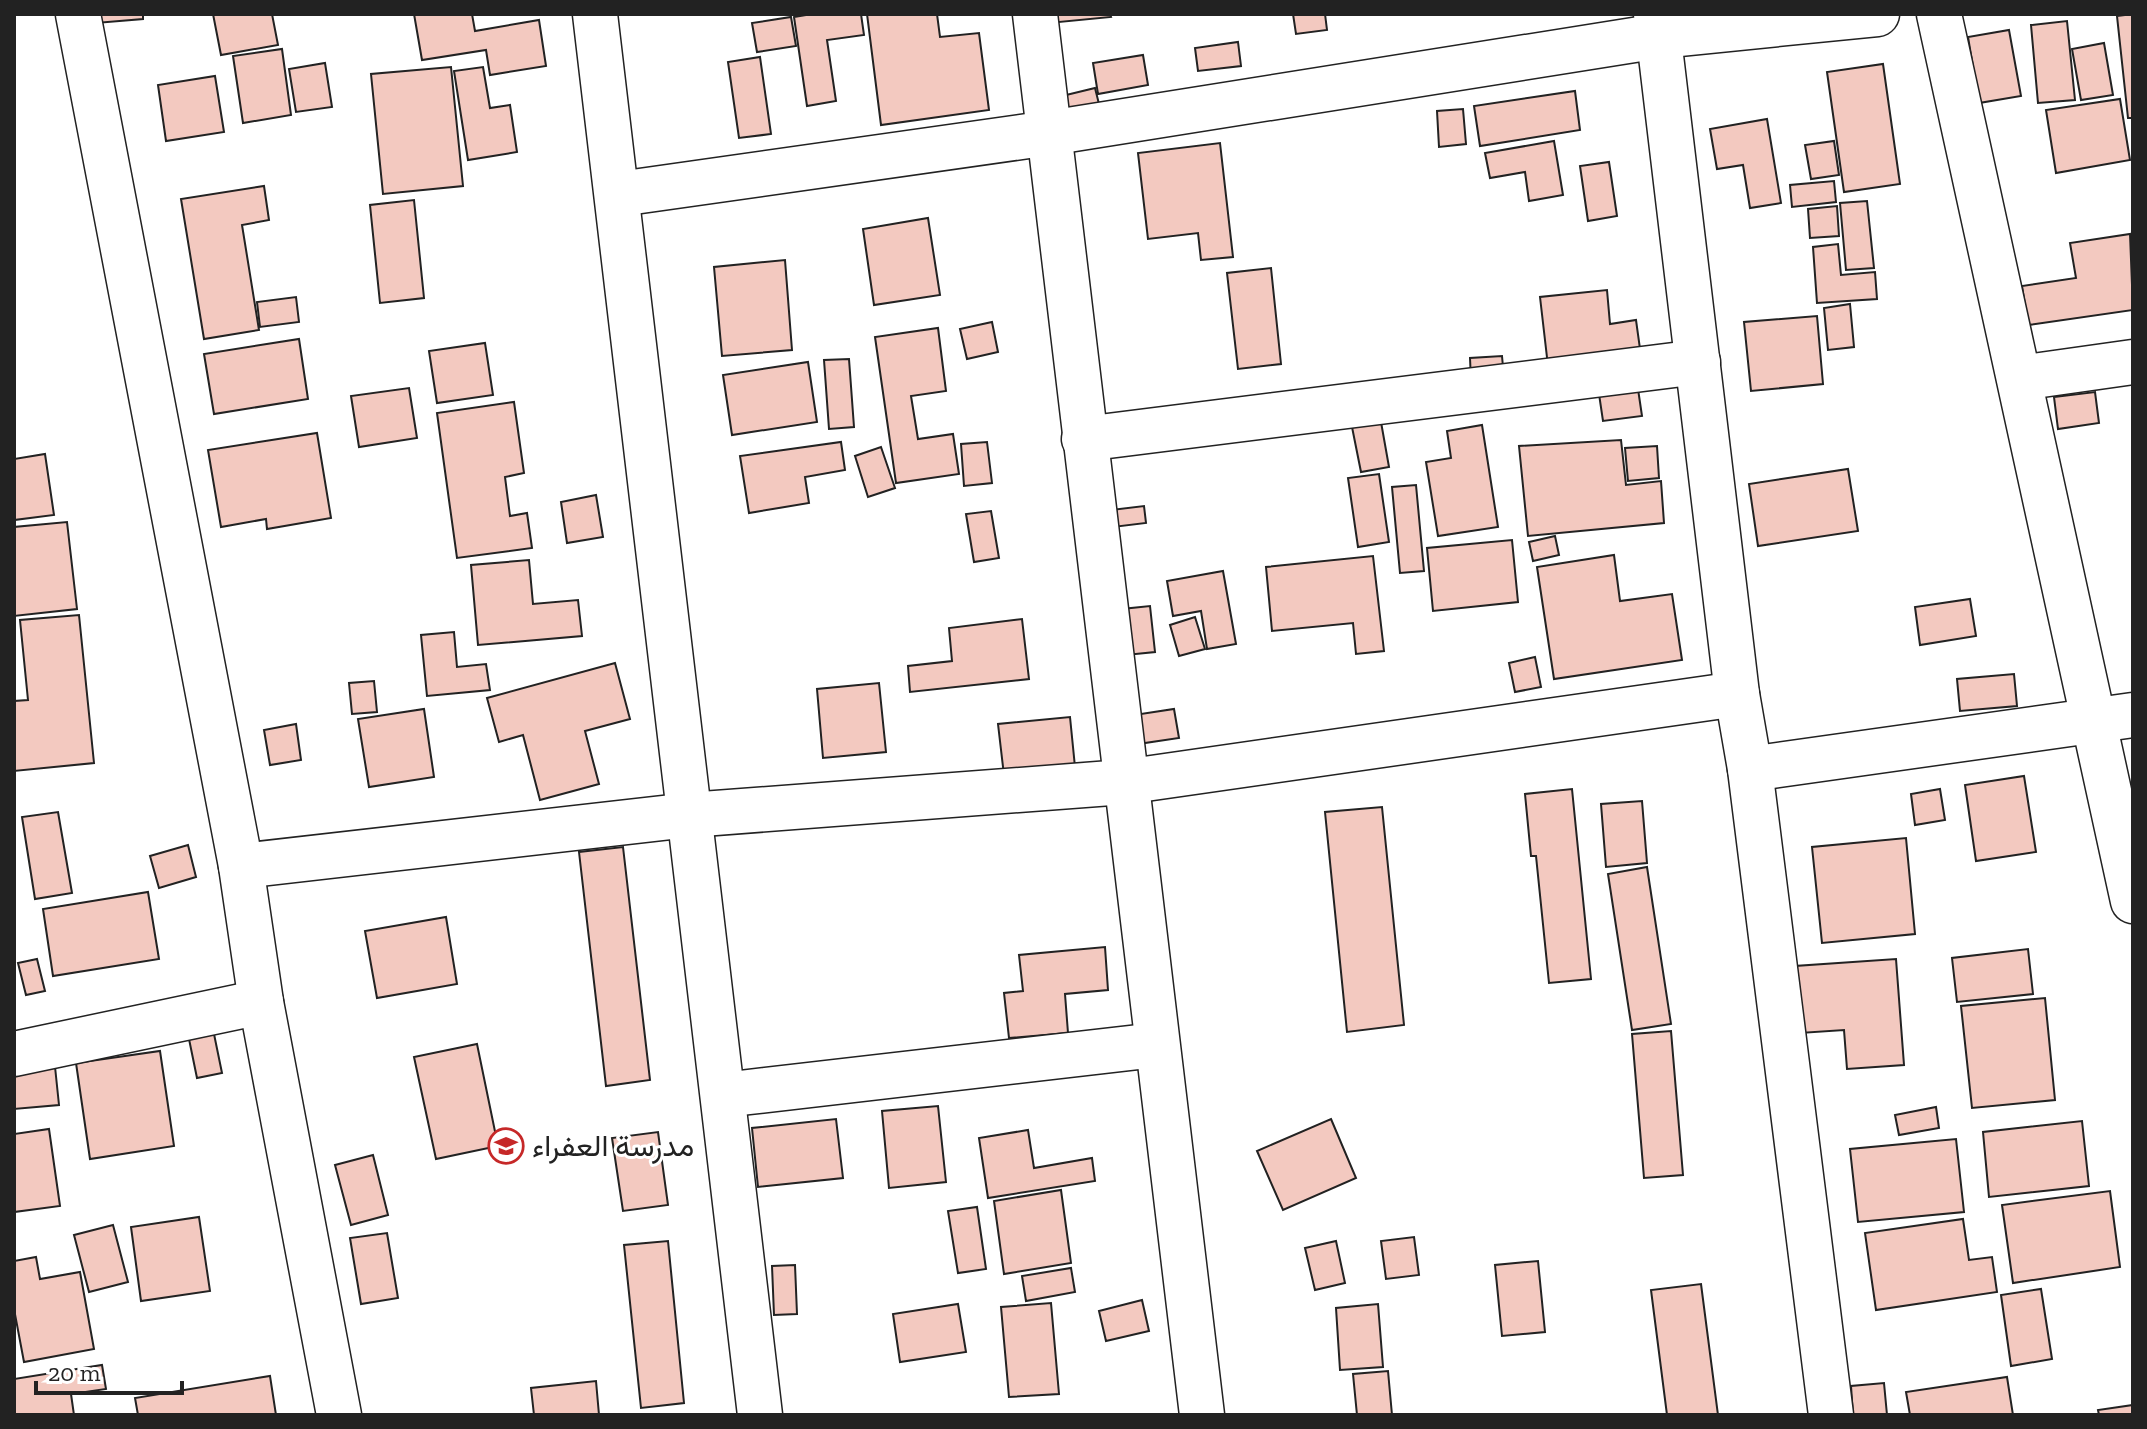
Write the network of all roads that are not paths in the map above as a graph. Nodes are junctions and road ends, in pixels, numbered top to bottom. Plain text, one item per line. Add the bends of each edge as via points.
1 (78, 14) edge
2 (595, 14) edge
3 (1035, 14) edge
4 (1877, 14) edge
5 (1939, 14) edge
6 (1658, 25) edge
7 (1049, 133) junction
8 (619, 194) junction
9 (1698, 362) junction
10 (2133, 362) edge
11 (2020, 378) junction
12 (1084, 439) junction
13 (1737, 694) junction
14 (2114, 717) edge
15 (1750, 769) junction
16 (1124, 782) junction
17 (689, 815) junction
18 (241, 866) junction
19 (2133, 901) edge
20 (261, 1002) junction
21 (1156, 1045) junction
22 (14, 1054) edge
23 (723, 1095) junction
24 (339, 1415) edge
25 (760, 1415) edge
26 (1202, 1415) edge
27 (1831, 1415) edge

1 - 18 street
2 - 8 street
3 - 7 street
4 - 6 street
5 - 11 street
6 - 7 street
6 - 9 street
7 - 8 street
7 - 12 street
8 - 17 street
9 - 12 street
9 - 13 street
10 - 11 street
11 - 14 street
12 - 16 street
13 - 15 street
13 - 16 street
14 - 15 street
14 - 19 street
15 - 27 street
16 - 17 street
16 - 21 street
17 - 18 street
17 - 23 street
18 - 20 street
20 - 22 street
20 - 24 street
21 - 23 street
21 - 26 street
23 - 25 street

